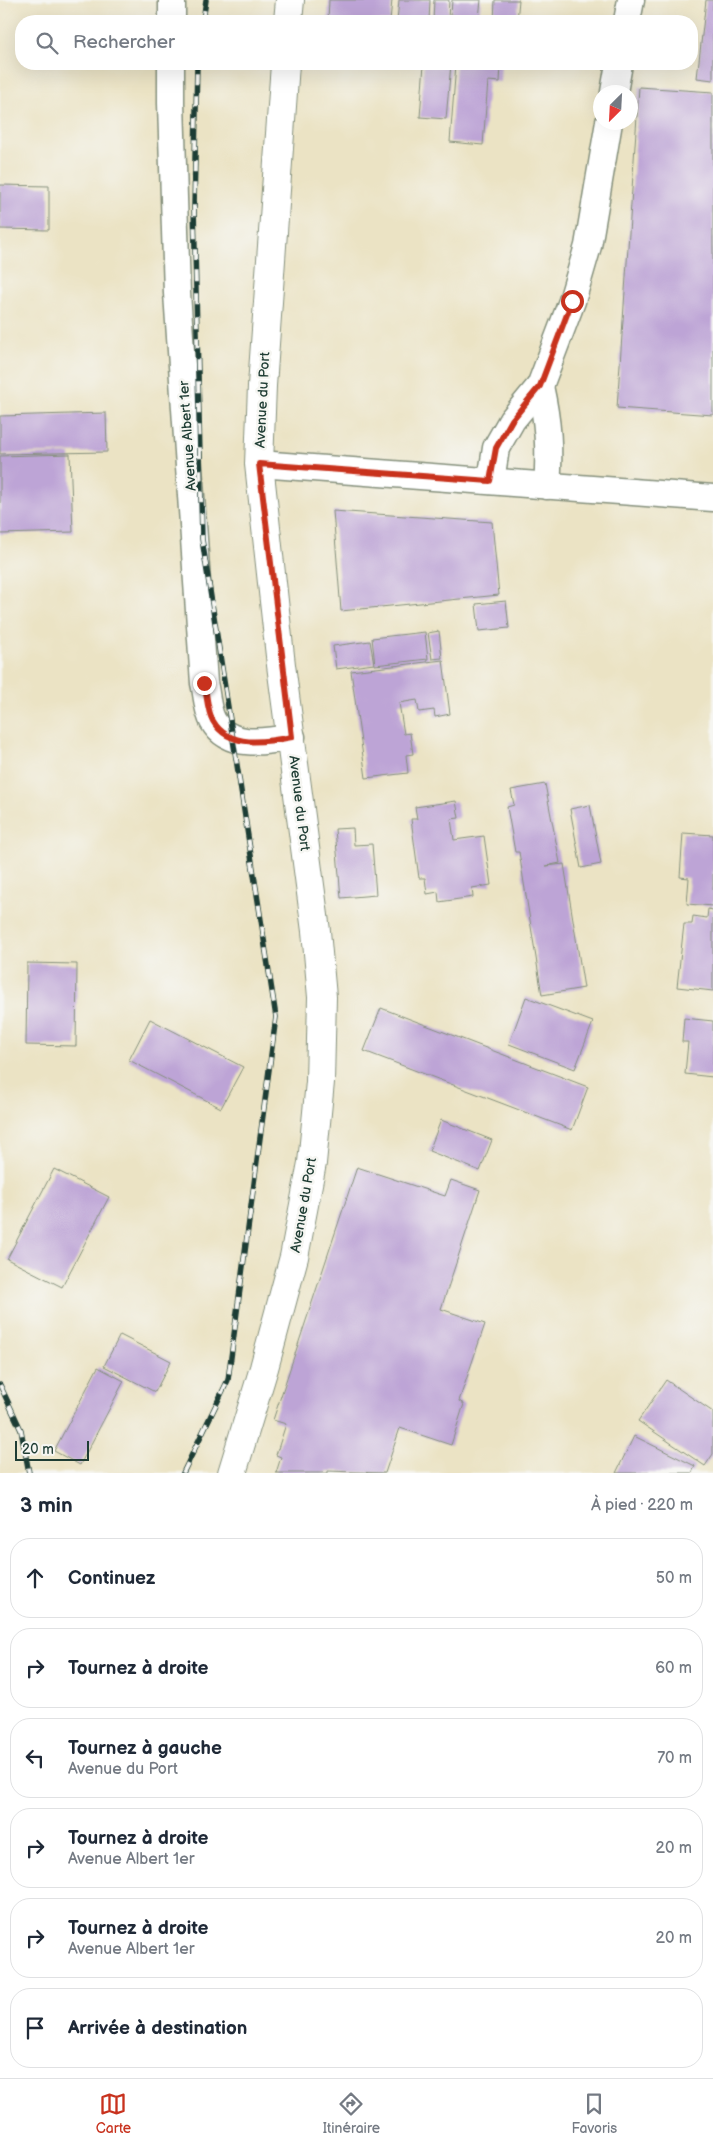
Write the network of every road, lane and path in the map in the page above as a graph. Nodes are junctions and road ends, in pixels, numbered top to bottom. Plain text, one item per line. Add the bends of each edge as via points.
1 (172, 0) edge
2 (290, 0) edge
3 (630, 0) edge
4 (172, 15) edge
5 (289, 15) edge
6 (628, 15) edge
7 (171, 70) edge
8 (285, 70) edge
9 (618, 70) edge
10 (615, 85) edge
11 (608, 130) edge
12 (540, 386) junction
13 (259, 464) junction
14 (490, 481) junction
15 (547, 486) junction
16 (713, 498) edge
17 (292, 737) junction
18 (232, 1473) edge

1 - 4 street
2 - 5 main road
3 - 6 street
7 - 17 street, Avenue Albert 1er via 178,292 204,683 213,721 225,735 262,743
8 - 13 main road, Avenue du Port
9 - 10 street
11 - 12 street via 588,246 572,301
12 - 14 street via 512,420 496,448
12 - 15 street via 550,451
13 - 14 street
13 - 17 main road, Avenue du Port
14 - 15 street
15 - 16 street
17 - 18 main road, Avenue du Port via 319,959 322,997 320,1082 312,1163 294,1257

